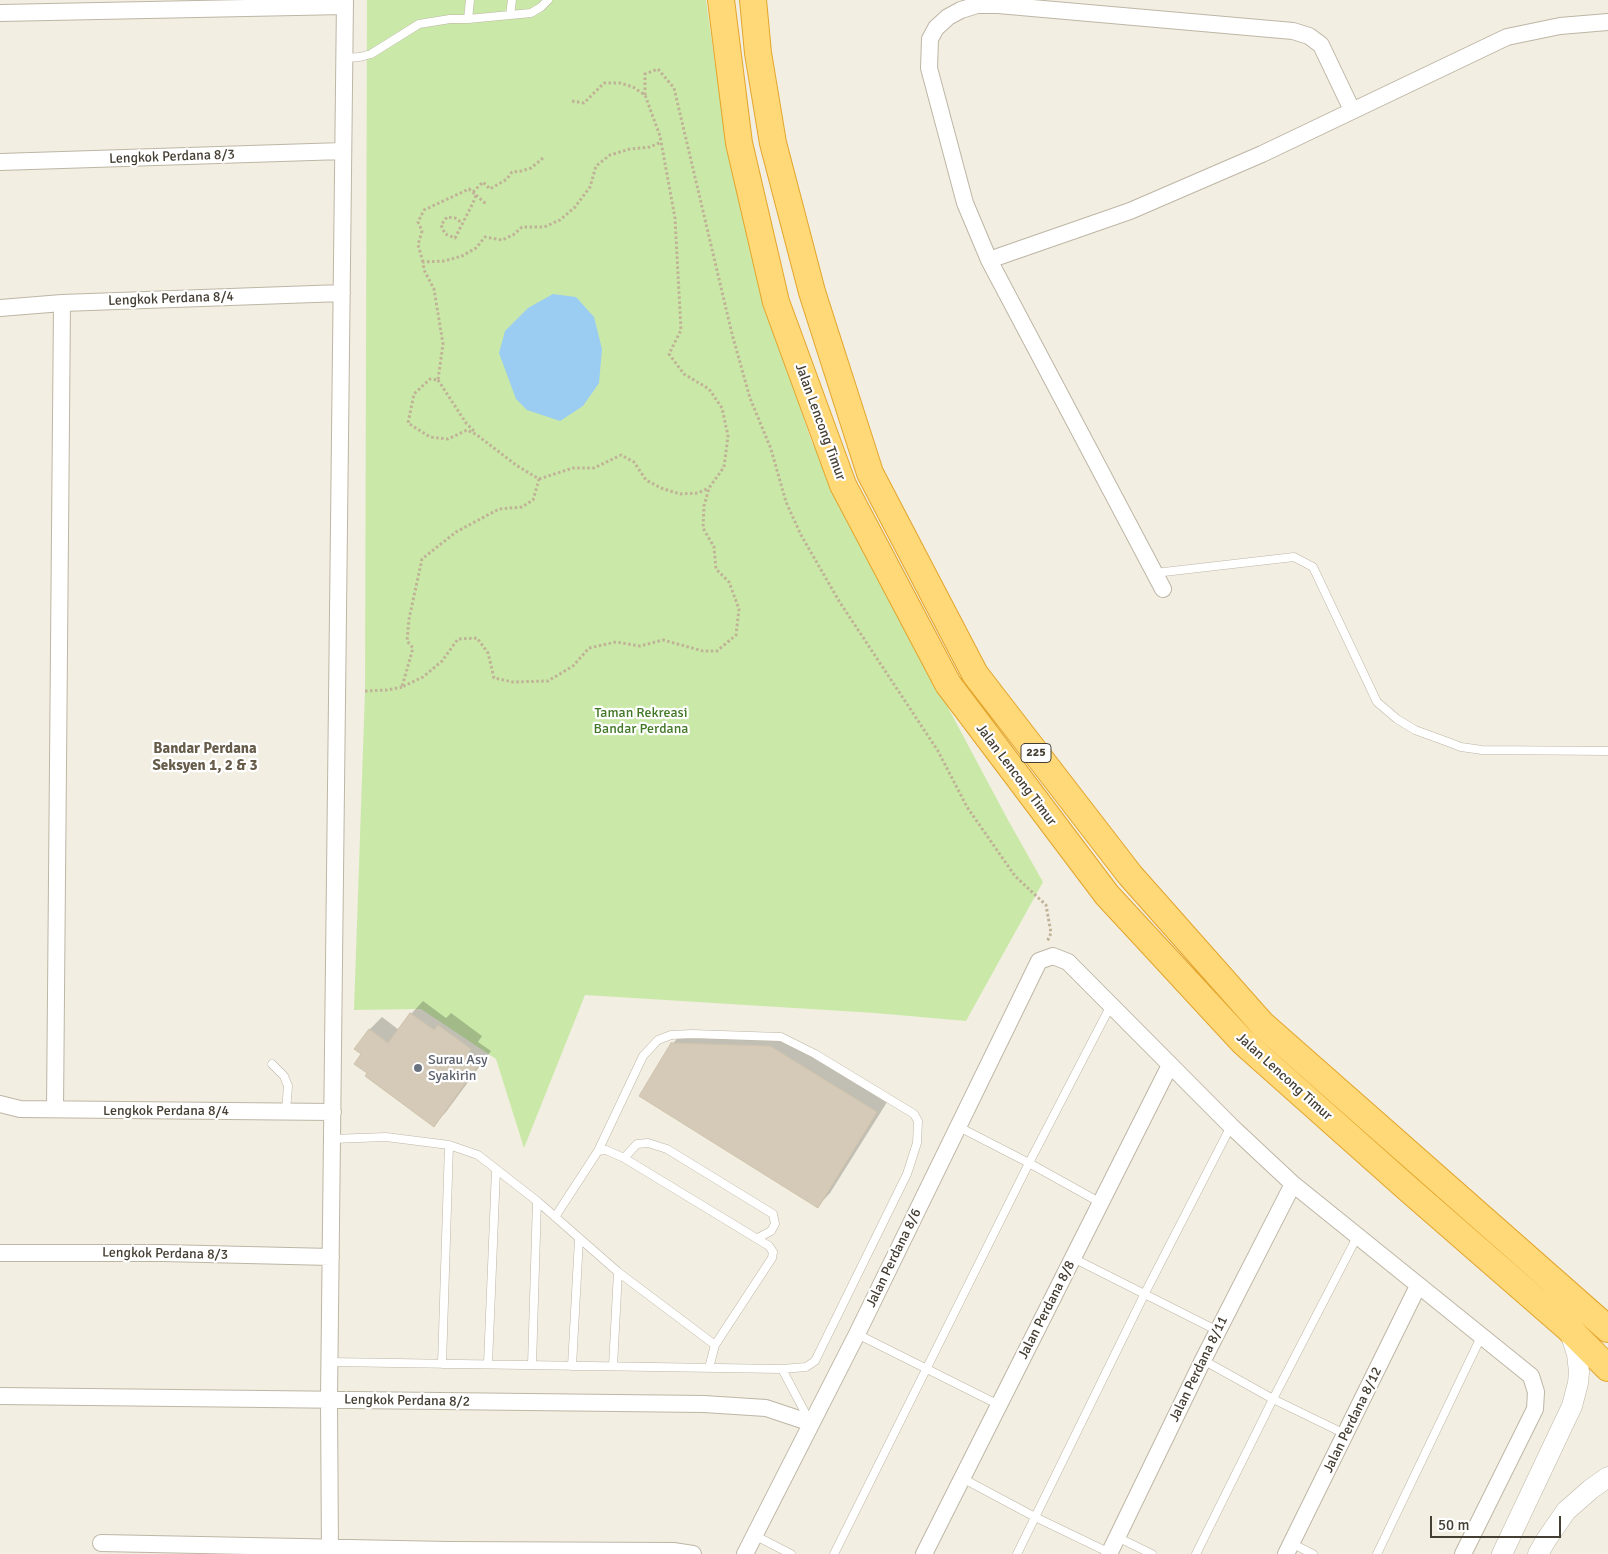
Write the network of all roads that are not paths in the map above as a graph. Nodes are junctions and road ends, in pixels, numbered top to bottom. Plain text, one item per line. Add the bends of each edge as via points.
1 (470, 0) edge
2 (512, 0) edge
3 (548, 0) edge
4 (721, 0) edge
5 (754, 0) edge
6 (757, 0) edge
7 (345, 3) edge
8 (0, 13) edge
9 (510, 16) junction
10 (468, 18) junction
11 (1608, 22) edge
12 (758, 53) junction
13 (345, 58) junction
14 (1352, 110) junction
15 (343, 151) junction
16 (0, 162) edge
17 (989, 260) junction
18 (342, 293) junction
19 (62, 303) junction
20 (0, 308) edge
21 (1155, 573) junction
22 (1163, 589) dead end
23 (1608, 751) edge
24 (1111, 1005) junction
25 (272, 1064) dead end
26 (1170, 1065) junction
27 (0, 1104) edge
28 (54, 1109) junction
29 (286, 1111) junction
30 (332, 1112) junction
31 (1232, 1126) junction
32 (959, 1127) junction
33 (332, 1139) junction
34 (449, 1145) junction
35 (598, 1151) junction
36 (624, 1158) junction
37 (1029, 1163) junction
38 (496, 1170) junction
39 (1292, 1184) junction
40 (537, 1201) junction
41 (1101, 1203) junction
42 (555, 1217) junction
43 (1357, 1237) junction
44 (758, 1238) junction
45 (579, 1239) junction
46 (0, 1253) edge
47 (331, 1257) junction
48 (1073, 1258) junction
49 (618, 1272) junction
50 (1418, 1286) junction
51 (1145, 1293) junction
52 (1568, 1329) junction
53 (1608, 1329) edge
54 (1218, 1331) junction
55 (857, 1334) junction
56 (1481, 1336) junction
57 (715, 1345) junction
58 (1203, 1360) junction
59 (330, 1362) junction
60 (442, 1364) junction
61 (488, 1364) junction
62 (532, 1365) junction
63 (572, 1366) junction
64 (613, 1366) junction
65 (709, 1368) junction
66 (1608, 1368) edge
67 (782, 1369) junction
68 (926, 1369) junction
69 (0, 1396) edge
70 (329, 1399) junction
71 (1273, 1399) junction
72 (999, 1406) junction
73 (811, 1423) junction
74 (1346, 1434) junction
75 (1608, 1477) edge
76 (962, 1478) junction
77 (1035, 1517) junction
78 (756, 1536) junction
79 (1117, 1537) junction
80 (101, 1543) dead end
81 (1289, 1549) edge
82 (330, 1550) edge
83 (452, 1552) edge
84 (1109, 1553) edge
85 (693, 1554) edge
86 (745, 1554) edge
87 (791, 1554) edge
88 (834, 1554) edge
89 (924, 1554) edge
90 (1017, 1554) edge
91 (1152, 1554) edge
92 (1196, 1554) edge
93 (1313, 1554) edge
94 (1377, 1554) edge
95 (1463, 1554) edge
96 (1502, 1554) edge
97 (1538, 1554) edge

1 - 10 lane
2 - 9 lane
3 - 9 lane via 532,13
4 - 52 highway, Jalan Lencong Timur / 225 via 739,143 776,302 843,485 948,684 1107,895 1243,1042
5 - 12 highway, Jalan Lencong Timur / 225
6 - 12 highway
7 - 8 street
7 - 13 street
9 - 10 lane
10 - 13 lane via 419,24 372,54
11 - 14 street via 1560,26 1507,36
12 - 53 highway, Jalan Lencong Timur / 225 via 773,143 812,292 870,473 975,674 1130,875 1262,1024
13 - 15 street
14 - 17 street via 1262,154 1130,211
14 - 17 street via 1321,45 1293,30 998,5 977,5 961,10 936,28 930,39 928,68 966,203
15 - 16 street, Lengkok Perdana 8/3
15 - 18 street
17 - 21 street
18 - 19 street, Lengkok Perdana 8/4
18 - 30 street
19 - 20 street, Lengkok Perdana 8/4
19 - 28 street
21 - 22 street
21 - 23 lane via 1294,556 1313,567 1377,702 1397,719 1415,730 1482,750
24 - 26 street
24 - 32 street, Jalan Perdana 8/6 via 1068,962 1053,956 1039,961
24 - 37 lane
25 - 29 lane via 284,1076 288,1086
26 - 31 street
26 - 41 street, Jalan Perdana 8/8
27 - 28 street, Lengkok Perdana 8/4 via 20,1109
28 - 29 street, Lengkok Perdana 8/4
29 - 30 street, Lengkok Perdana 8/4
30 - 33 street
31 - 39 street
31 - 51 lane
32 - 37 lane
32 - 55 street, Jalan Perdana 8/6
33 - 34 lane via 386,1137
33 - 47 street
34 - 38 lane via 478,1155
34 - 60 lane
35 - 36 lane via 606,1150
35 - 42 lane
35 - 67 lane via 643,1056 658,1040 671,1035 781,1036 914,1114 919,1130 907,1174 815,1362 806,1367
36 - 44 lane
36 - 44 lane via 637,1144 648,1143 667,1149 773,1214 775,1224 771,1231
37 - 41 lane
37 - 68 lane
38 - 40 lane
38 - 61 lane
39 - 43 street
39 - 54 street, Jalan Perdana 8/11
40 - 42 lane
40 - 62 lane
41 - 48 street, Jalan Perdana 8/8
42 - 45 lane
43 - 50 street
43 - 71 lane
44 - 57 lane via 769,1246 772,1258
45 - 49 lane
45 - 63 lane
46 - 47 street, Lengkok Perdana 8/3
47 - 59 street
48 - 51 lane
48 - 72 street, Jalan Perdana 8/8
49 - 57 lane
49 - 64 lane
50 - 56 street
50 - 74 street, Jalan Perdana 8/12
51 - 54 lane
51 - 77 lane
52 - 66 highway, Jalan Lencong Timur / 225
52 - 96 street via 1577,1354 1578,1372 1572,1406
54 - 58 street, Jalan Perdana 8/11
55 - 68 lane
55 - 73 street, Jalan Perdana 8/6
56 - 94 lane
56 - 95 street via 1531,1376 1536,1392 1535,1409
57 - 65 lane
58 - 71 lane
58 - 79 street, Jalan Perdana 8/11
59 - 60 lane
59 - 70 street
60 - 61 lane
61 - 62 lane
62 - 63 lane
63 - 64 lane
64 - 65 lane
65 - 67 lane
67 - 73 lane
68 - 72 lane
68 - 88 lane
69 - 70 street, Lengkok Perdana 8/2
70 - 73 street, Lengkok Perdana 8/2 via 704,1404 766,1408
70 - 82 street
71 - 74 lane
71 - 92 lane
72 - 76 street, Jalan Perdana 8/8
73 - 78 street, Jalan Perdana 8/6
74 - 81 street, Jalan Perdana 8/12
75 - 97 street via 1566,1511
76 - 77 lane
76 - 89 street, Jalan Perdana 8/8
77 - 84 lane
77 - 90 lane
78 - 86 street, Jalan Perdana 8/6
78 - 87 lane
79 - 84 street, Jalan Perdana 8/11
79 - 91 lane
80 - 82 street
81 - 93 lane
82 - 83 street
83 - 85 street via 673,1551

